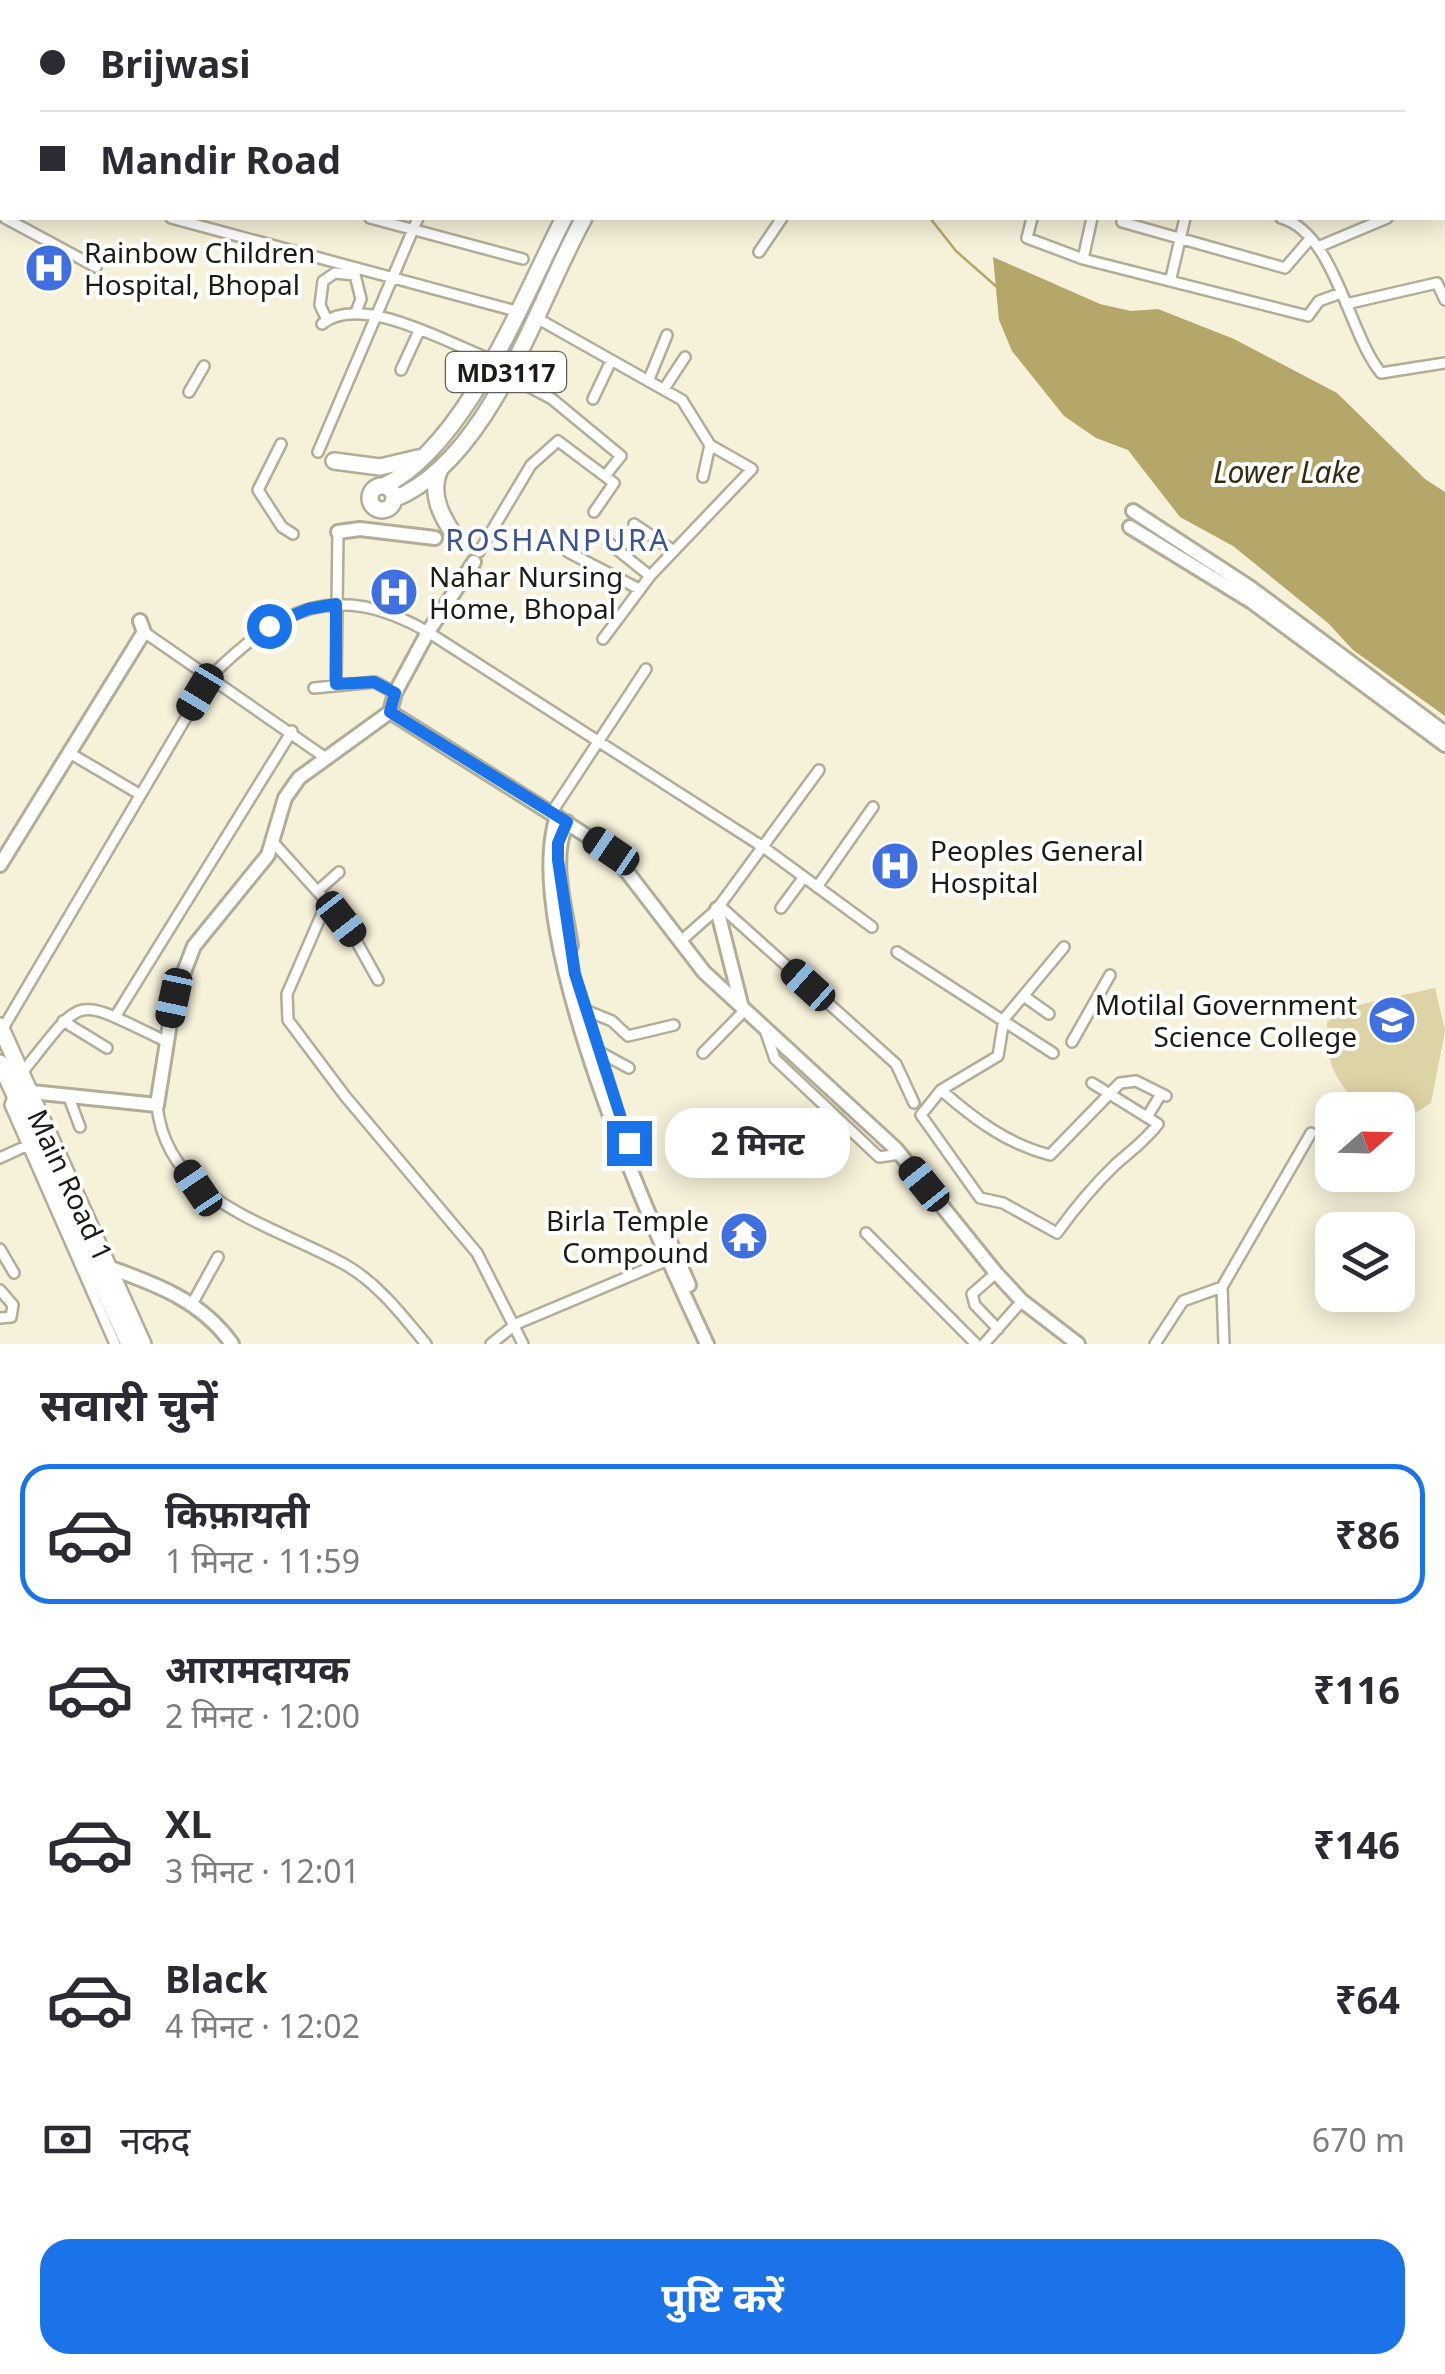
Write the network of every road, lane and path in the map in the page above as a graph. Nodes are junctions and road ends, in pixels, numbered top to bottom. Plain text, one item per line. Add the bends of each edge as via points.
1 (9, 220) edge
2 (179, 220) edge
3 (377, 220) edge
4 (417, 220) edge
5 (562, 220) edge
6 (583, 220) edge
7 (781, 220) edge
8 (1032, 220) edge
9 (1092, 220) edge
10 (1184, 220) edge
11 (1291, 220) edge
12 (1381, 220) edge
13 (1122, 222) dead end
14 (413, 230) junction
15 (1180, 238) junction
16 (1314, 243) junction
17 (759, 252) dead end
18 (1084, 258) junction
19 (523, 259) dead end
20 (96, 267) dead end
21 (392, 277) junction
22 (1172, 278) junction
23 (1341, 292) junction
24 (1445, 300) edge
25 (1346, 304) junction
26 (516, 311) junction
27 (356, 312) junction
28 (376, 315) junction
29 (542, 321) dead end
30 (418, 332) junction
31 (668, 335) dead end
32 (485, 356) dead end
33 (684, 358) dead end
34 (611, 361) junction
35 (1445, 363) edge
36 (204, 366) dead end
37 (401, 370) dead end
38 (649, 379) junction
39 (522, 383) dead end
40 (664, 390) junction
41 (190, 392) dead end
42 (593, 399) dead end
43 (281, 444) dead end
44 (710, 445) junction
45 (318, 452) dead end
46 (426, 455) junction
47 (334, 461) dead end
48 (440, 468) junction
49 (605, 476) junction
50 (703, 477) dead end
51 (1133, 511) dead end
52 (594, 512) dead end
53 (634, 524) dead end
54 (1130, 527) dead end
55 (338, 532) joint
56 (293, 534) dead end
57 (456, 536) dead end
58 (435, 538) dead end
59 (609, 543) dead end
60 (674, 551) junction
61 (568, 552) dead end
62 (476, 557) joint
63 (650, 576) junction
64 (639, 590) junction
65 (336, 604) junction
66 (142, 627) joint
67 (428, 632) junction
68 (603, 638) dead end
69 (646, 668) dead end
70 (210, 677) junction
71 (336, 684) junction
72 (314, 688) dead end
73 (395, 693) junction
74 (390, 712) junction
75 (292, 731) junction
76 (1445, 733) edge
77 (600, 741) junction
78 (1445, 746) edge
79 (68, 752) junction
80 (322, 756) junction
81 (819, 770) dead end
82 (138, 794) junction
83 (873, 807) dead end
84 (559, 816) junction
85 (273, 842) junction
86 (763, 847) junction
87 (284, 858) junction
88 (0, 865) edge
89 (258, 869) junction
90 (339, 872) dead end
91 (804, 877) junction
92 (817, 887) junction
93 (320, 889) junction
94 (327, 902) junction
95 (719, 908) junction
96 (781, 908) dead end
97 (872, 926) dead end
98 (682, 940) junction
99 (1064, 947) dead end
100 (897, 952) dead end
101 (1110, 975) dead end
102 (378, 980) dead end
103 (1025, 997) junction
104 (744, 1009) junction
105 (585, 1010) junction
106 (1049, 1014) dead end
107 (115, 1017) junction
108 (1004, 1019) junction
109 (63, 1021) junction
110 (674, 1025) dead end
111 (1, 1028) edge
112 (165, 1041) junction
113 (1072, 1042) dead end
114 (107, 1048) dead end
115 (596, 1050) junction
116 (703, 1053) dead end
117 (1054, 1053) dead end
118 (0, 1063) edge
119 (629, 1068) dead end
120 (1092, 1083) dead end
121 (21, 1086) junction
122 (941, 1090) junction
123 (1107, 1092) junction
124 (68, 1095) junction
125 (914, 1103) dead end
126 (157, 1105) junction
127 (1146, 1118) junction
128 (80, 1127) dead end
129 (1311, 1133) dead end
130 (26, 1146) junction
131 (0, 1158) edge
132 (866, 1233) dead end
133 (0, 1249) edge
134 (218, 1257) dead end
135 (668, 1260) junction
136 (108, 1266) junction
137 (14, 1273) dead end
138 (996, 1273) junction
139 (1222, 1287) junction
140 (0, 1290) edge
141 (1022, 1301) junction
142 (192, 1304) junction
143 (0, 1318) edge
144 (516, 1324) junction
145 (998, 1329) junction
146 (115, 1344) edge
147 (129, 1344) edge
148 (143, 1344) edge
149 (232, 1344) edge
150 (426, 1344) edge
151 (491, 1344) edge
152 (523, 1344) edge
153 (707, 1344) edge
154 (716, 1344) edge
155 (980, 1344) edge
156 (1078, 1344) edge
157 (1155, 1344) edge
158 (1224, 1344) edge

1 - 20 street
2 - 21 street
3 - 14 street
4 - 14 street
5 - 26 main road, MD3117
6 - 48 main road, MD3117 via 488,409
7 - 17 street
8 - 18 street via 1028,238
9 - 18 street
10 - 15 street
11 - 16 street
12 - 16 street
13 - 15 street
14 - 19 street
14 - 21 street
15 - 16 street via 1284,268
15 - 22 street
16 - 23 street
18 - 22 street
21 - 26 street
21 - 28 street
22 - 23 street via 1308,316 1319,301
23 - 25 street
24 - 25 street via 1438,282
25 - 35 street via 1382,373
26 - 46 main road, MD3117 via 471,399
27 - 27 street via 361,299 355,275 322,280 324,322
27 - 28 street
28 - 30 street
28 - 45 street
29 - 34 street
30 - 32 street
30 - 37 street
31 - 38 street
33 - 40 street
34 - 38 street
34 - 42 street
36 - 41 street
38 - 40 street
39 - 49 street via 552,399 620,456
40 - 44 street via 692,409
43 - 56 street via 258,490
44 - 50 street
44 - 60 street via 752,469
46 - 47 main road via 380,467
46 - 48 main road, MD3117 via 389,492 417,489
48 - 57 main road via 440,512
49 - 52 street via 614,483
49 - 62 street via 558,442 522,478
51 - 76 street via 1251,588
53 - 60 street
54 - 78 street via 1252,602
55 - 58 street
55 - 65 street
59 - 63 street
60 - 63 street
61 - 64 street
62 - 67 street
63 - 64 street
64 - 68 street
65 - 67 street via 392,613
65 - 70 street via 269,626
65 - 71 street
66 - 70 street
66 - 79 street
67 - 73 street
67 - 77 street
69 - 77 street
70 - 75 street
70 - 82 street
71 - 72 street
71 - 73 street via 374,682
73 - 74 street
74 - 80 street
74 - 84 street
75 - 80 street
75 - 107 street
77 - 84 street
77 - 86 street
79 - 82 street
79 - 88 street
80 - 85 street via 285,798
81 - 86 street
82 - 111 street
83 - 92 street
84 - 98 street via 611,851
84 - 105 street via 558,860
84 - 135 street via 549,846 570,981 604,1094
85 - 87 street
85 - 89 street
86 - 91 street
86 - 95 street
87 - 89 street
87 - 93 street
89 - 112 street via 194,946
90 - 93 street
91 - 92 street
91 - 96 street
92 - 97 street
93 - 94 street
94 - 102 street
94 - 144 street via 288,994 288,1020 478,1254
95 - 98 street
95 - 104 street
95 - 125 street via 896,1064
98 - 104 street via 704,972
99 - 103 street
100 - 108 street
101 - 113 street
103 - 106 street
103 - 108 street
104 - 116 street
104 - 138 street via 900,1154
105 - 110 street via 628,1036
105 - 115 street
107 - 109 street via 92,1006
107 - 112 street
108 - 117 street
108 - 122 street via 998,1056
109 - 114 street
109 - 121 street
111 - 121 main road, Main Road 1
112 - 126 street
115 - 119 street
115 - 154 street via 640,1174
118 - 121 main road, Main Road 1
120 - 123 street
121 - 124 street
121 - 130 street via 10,1105
121 - 136 main road, Main Road 1
121 - 147 main road, Main Road 1
122 - 123 street via 977,1122 1050,1155
122 - 127 street via 921,1115 980,1198 1057,1233 1158,1124
123 - 127 street
123 - 127 street via 1136,1082 1163,1095
124 - 126 street
124 - 128 street
126 - 150 street via 160,1131 198,1188 233,1212 347,1266 390,1300
129 - 139 street
130 - 131 street
130 - 146 street
132 - 155 street
133 - 137 street
134 - 142 street
135 - 144 street
135 - 153 street
136 - 142 street
136 - 148 main road, Main Road 1
138 - 141 street
138 - 145 street via 972,1294
139 - 157 street via 1184,1301
139 - 158 street
140 - 143 street via 13,1304 11,1317
141 - 145 street
141 - 156 street
142 - 149 street
144 - 151 street
144 - 152 street
145 - 155 street

